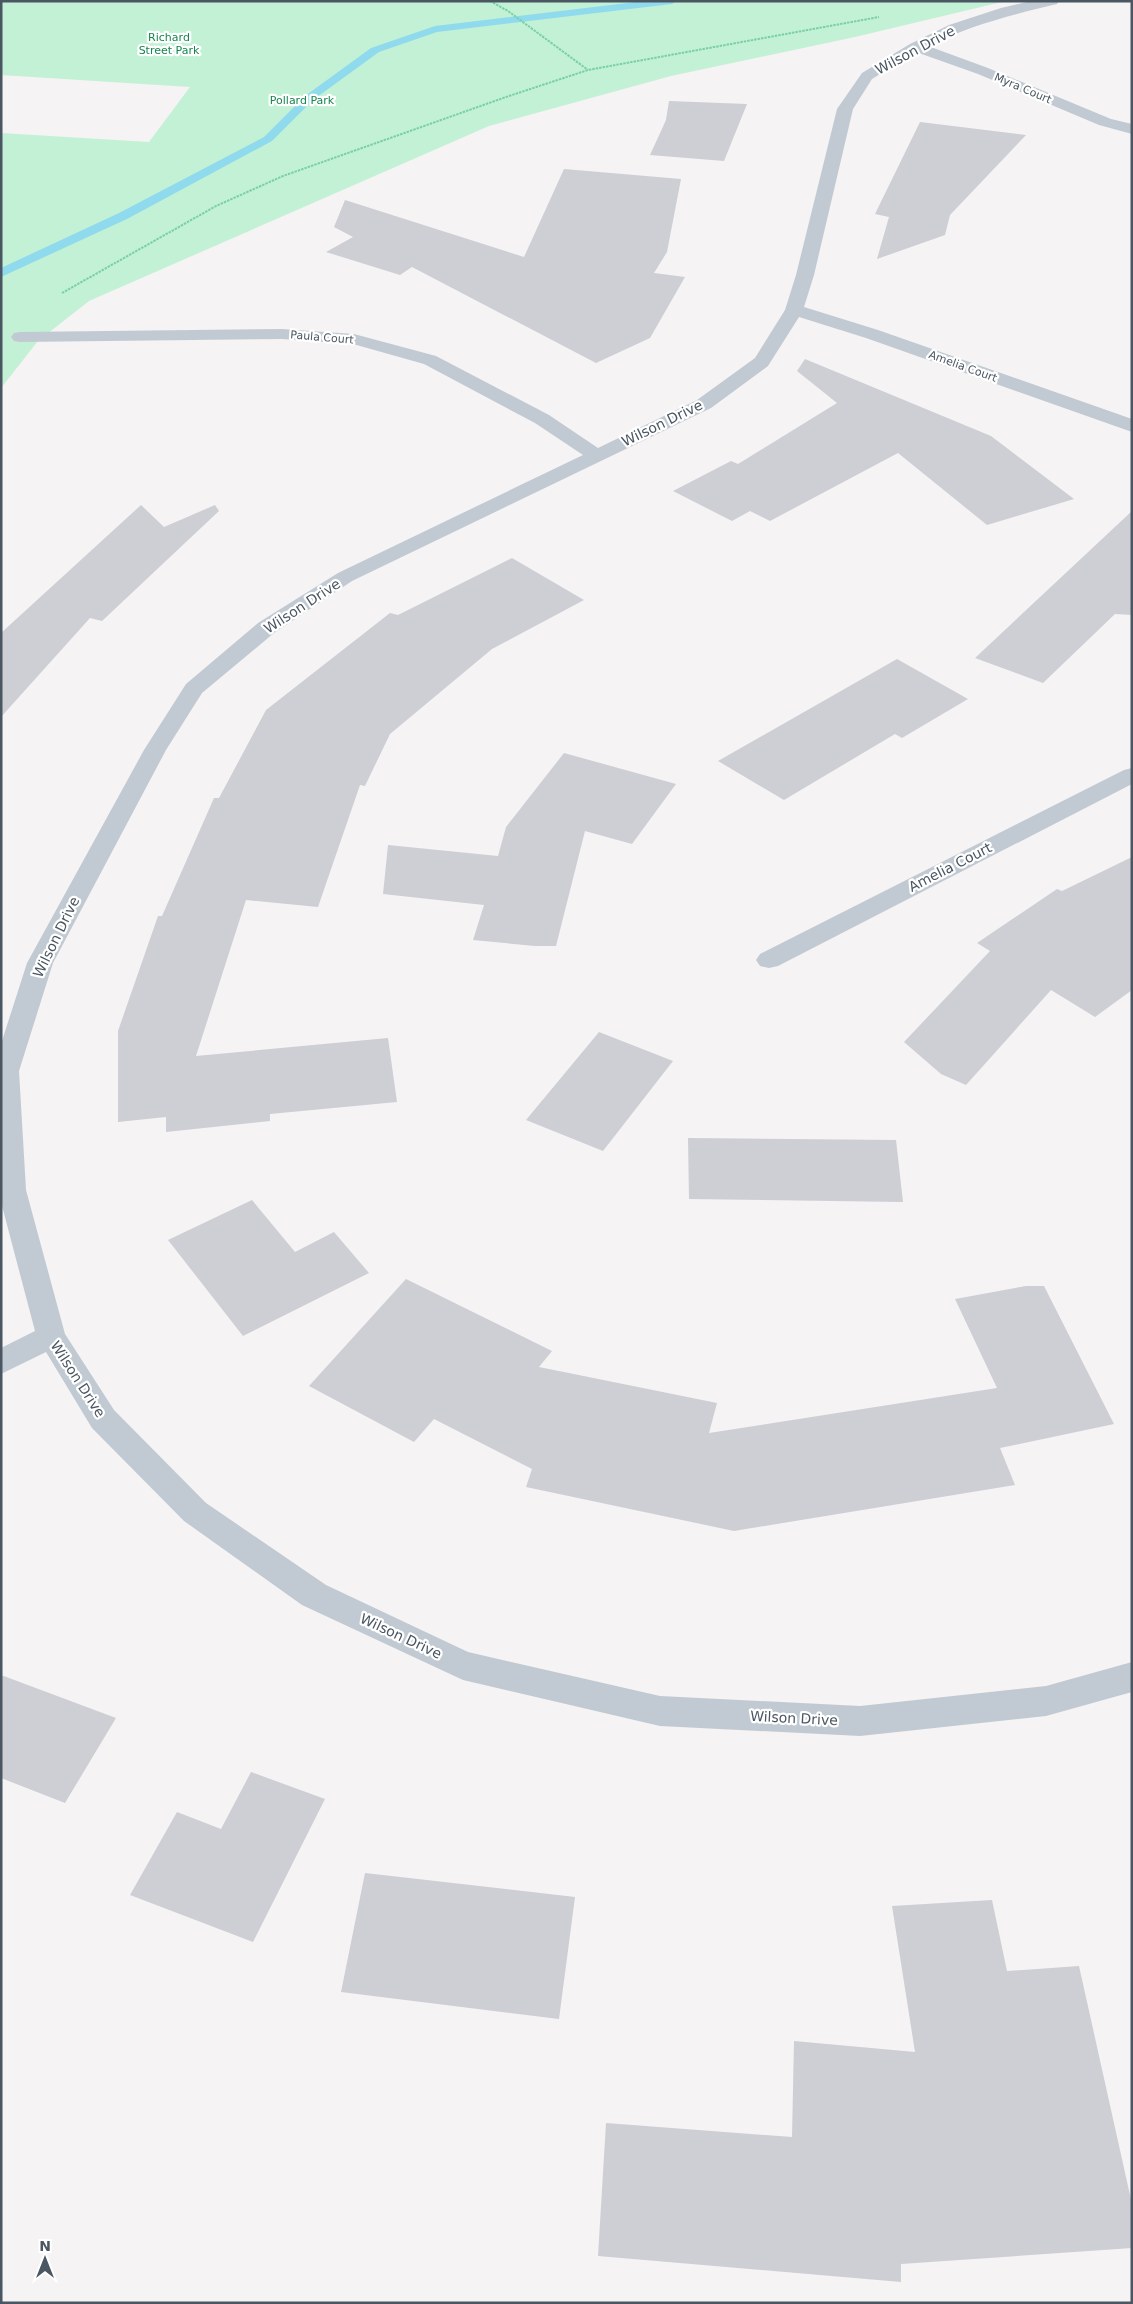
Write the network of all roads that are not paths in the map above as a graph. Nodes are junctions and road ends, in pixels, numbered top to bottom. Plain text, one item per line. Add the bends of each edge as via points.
1 (1052, 1) edge
2 (914, 47) junction
3 (1132, 129) edge
4 (794, 310) junction
5 (20, 337) dead end
6 (1132, 426) edge
7 (596, 455) junction
8 (1132, 775) edge
9 (769, 960) dead end
10 (51, 1336) junction
11 (1, 1362) edge
12 (1132, 1676) edge

1 - 2 street, Wilson Drive via 954,28
2 - 3 street, Myra Court via 982,71 1105,122
2 - 4 street, Wilson Drive via 867,76 845,109
4 - 6 street, Amelia Court via 872,334
4 - 7 street, Wilson Drive via 762,362 704,404
5 - 7 street, Paula Court via 282,334 354,339 430,360 542,420
7 - 10 street, Wilson Drive via 345,578 266,628 194,689 155,750 40,962 6,1071 12,1190
8 - 9 street, Amelia Court
10 - 11 street
10 - 12 street, Wilson Drive via 103,1419 195,1512 314,1595 463,1665 660,1711 860,1721 1046,1701

